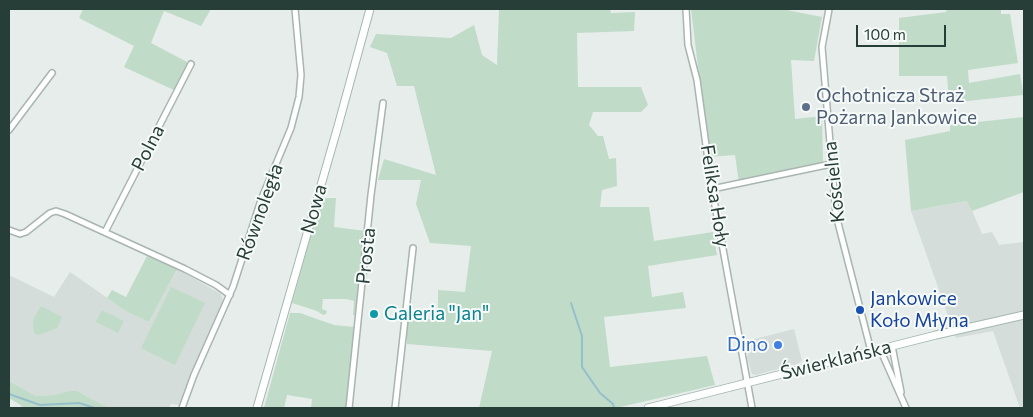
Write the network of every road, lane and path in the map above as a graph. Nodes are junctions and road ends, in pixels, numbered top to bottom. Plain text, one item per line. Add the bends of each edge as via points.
1 (295, 9) edge
2 (370, 9) edge
3 (686, 9) edge
4 (829, 9) edge
5 (191, 64) dead end
6 (52, 73) dead end
7 (383, 103) dead end
8 (9, 130) edge
9 (832, 164) junction
10 (712, 189) junction
11 (9, 230) edge
12 (105, 232) junction
13 (413, 248) dead end
14 (230, 295) junction
15 (1024, 315) edge
16 (892, 346) junction
17 (880, 349) junction
18 (870, 352) junction
19 (748, 382) junction
20 (902, 397) junction
21 (182, 408) edge
22 (257, 408) edge
23 (349, 408) edge
24 (395, 408) edge
25 (648, 408) edge
26 (752, 408) edge
27 (906, 408) edge

1 - 14 street, Równoległa via 302,67 299,98
2 - 22 street, Nowa
3 - 10 street, Feliksa Hoły via 688,45 697,80
4 - 9 street, Kościelna via 822,47
5 - 12 street, Polna
6 - 8 street
7 - 23 street, Prosta
9 - 10 street
9 - 18 street, Kościelna via 837,225
10 - 19 street, Feliksa Hoły
11 - 12 street via 16,234 26,232 56,211
12 - 14 street via 185,269
13 - 24 street
14 - 21 street, Równoległa
15 - 16 street, Świerklańska
16 - 17 street, Świerklańska
16 - 20 street
17 - 18 street, Świerklańska
17 - 20 street
18 - 19 street, Świerklańska
19 - 25 street, Świerklańska
19 - 26 street, Feliksa Hoły
20 - 27 street

